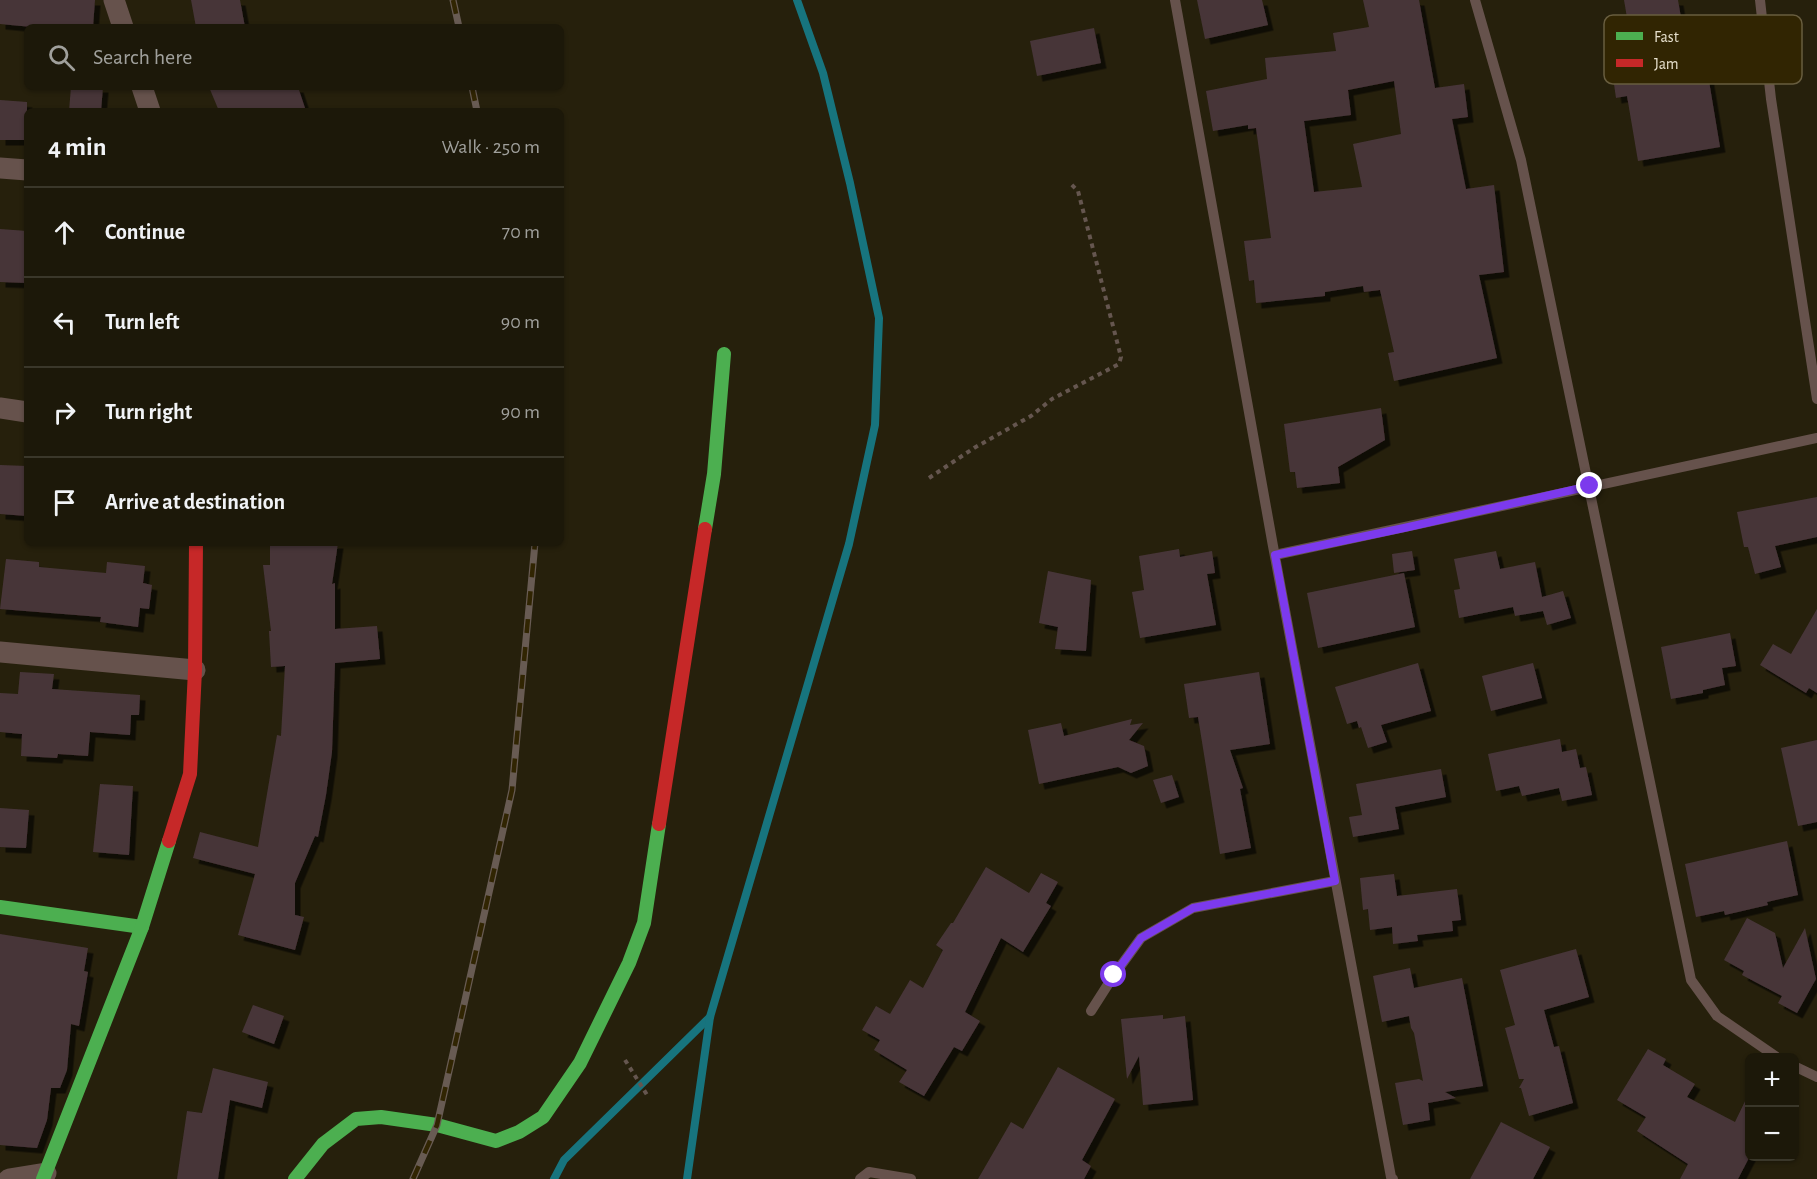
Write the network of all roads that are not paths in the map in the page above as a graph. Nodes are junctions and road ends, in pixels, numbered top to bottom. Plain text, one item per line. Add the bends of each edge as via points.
1 (114, 0) edge
2 (1175, 0) edge
3 (1475, 0) edge
4 (1760, 0) edge
5 (1762, 15) edge
6 (122, 24) edge
7 (1769, 84) edge
8 (143, 90) edge
9 (149, 108) edge
10 (0, 168) edge
11 (24, 170) edge
12 (724, 354) dead end
13 (1817, 399) edge
14 (0, 408) edge
15 (24, 412) edge
16 (1817, 438) edge
17 (1590, 486) junction
18 (196, 546) edge
19 (1275, 555) junction
20 (0, 652) edge
21 (195, 670) junction
22 (1335, 881) junction
23 (0, 907) edge
24 (142, 927) junction
25 (1090, 1011) dead end
26 (1771, 1053) edge
27 (1799, 1068) edge
28 (1817, 1077) edge
29 (44, 1176) edge
30 (9, 1179) edge
31 (295, 1179) edge
32 (860, 1179) edge
33 (912, 1179) edge
34 (1394, 1179) edge

1 - 6 street
2 - 19 lane
3 - 17 lane via 1521,160
4 - 5 lane
7 - 13 lane
8 - 9 street
10 - 11 street
12 - 31 street via 714,474 644,923 580,1063 543,1117 496,1141 437,1125 381,1117 356,1119 323,1144
14 - 15 street
16 - 17 lane
17 - 19 lane
17 - 26 lane via 1691,980 1717,1016
18 - 21 street
19 - 22 lane
20 - 21 street
21 - 24 street via 190,774
22 - 25 lane via 1193,908 1141,938
22 - 34 lane
23 - 24 street
24 - 29 street
27 - 28 lane
29 - 30 street
32 - 33 lane via 869,1172

